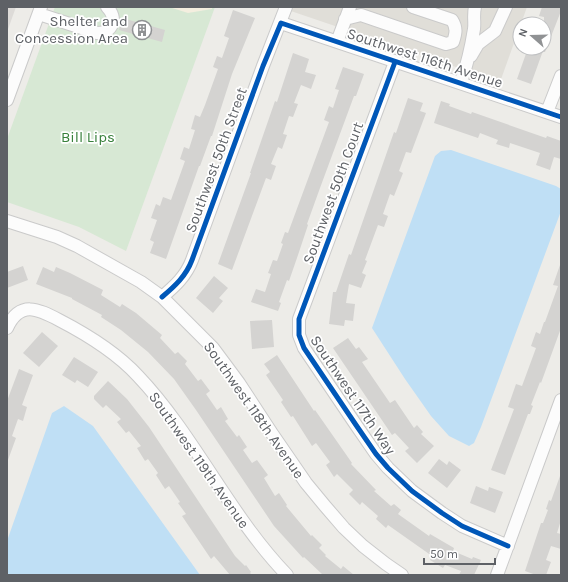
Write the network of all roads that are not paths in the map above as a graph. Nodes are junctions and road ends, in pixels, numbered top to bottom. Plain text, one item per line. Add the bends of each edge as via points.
1 (107, 7) edge
2 (286, 7) edge
3 (350, 7) edge
4 (413, 7) edge
5 (476, 7) edge
6 (506, 7) edge
7 (40, 10) edge
8 (345, 19) junction
9 (281, 23) junction
10 (337, 42) junction
11 (469, 59) junction
12 (395, 62) junction
13 (561, 76) edge
14 (460, 82) junction
15 (7, 100) edge
16 (547, 112) junction
17 (561, 116) edge
18 (7, 221) edge
19 (162, 297) junction
20 (7, 328) edge
21 (299, 335) joint
22 (561, 400) edge
23 (508, 546) junction
24 (286, 575) edge
25 (402, 575) edge
26 (497, 575) edge

1 - 7 street via 112,11 114,20 110,28 101,33
2 - 9 street, Southwest 50th Street
3 - 8 street
4 - 8 street via 452,20 456,34 453,42 446,44 361,15
5 - 11 street
6 - 11 street via 495,31 478,44
7 - 15 street
8 - 10 street
9 - 10 street, Southwest 116th Avenue
9 - 19 street, Southwest 50th Street via 189,267
10 - 12 street, Southwest 116th Avenue
11 - 14 street
12 - 14 street, Southwest 116th Avenue
12 - 21 street, Southwest 50th Court via 299,319
13 - 16 street
14 - 16 street, Southwest 116th Avenue
16 - 17 street, Southwest 116th Avenue
18 - 19 street, Southwest 118th Avenue via 77,246 141,282
19 - 25 street, Southwest 118th Avenue via 212,348 329,512 363,546
20 - 24 street, Southwest 119th Avenue via 12,319 22,311 37,309 100,343 138,375 176,422 245,525
21 - 23 street, Southwest 117th Way via 304,348 388,468 412,491 462,526
22 - 23 street
23 - 26 street

